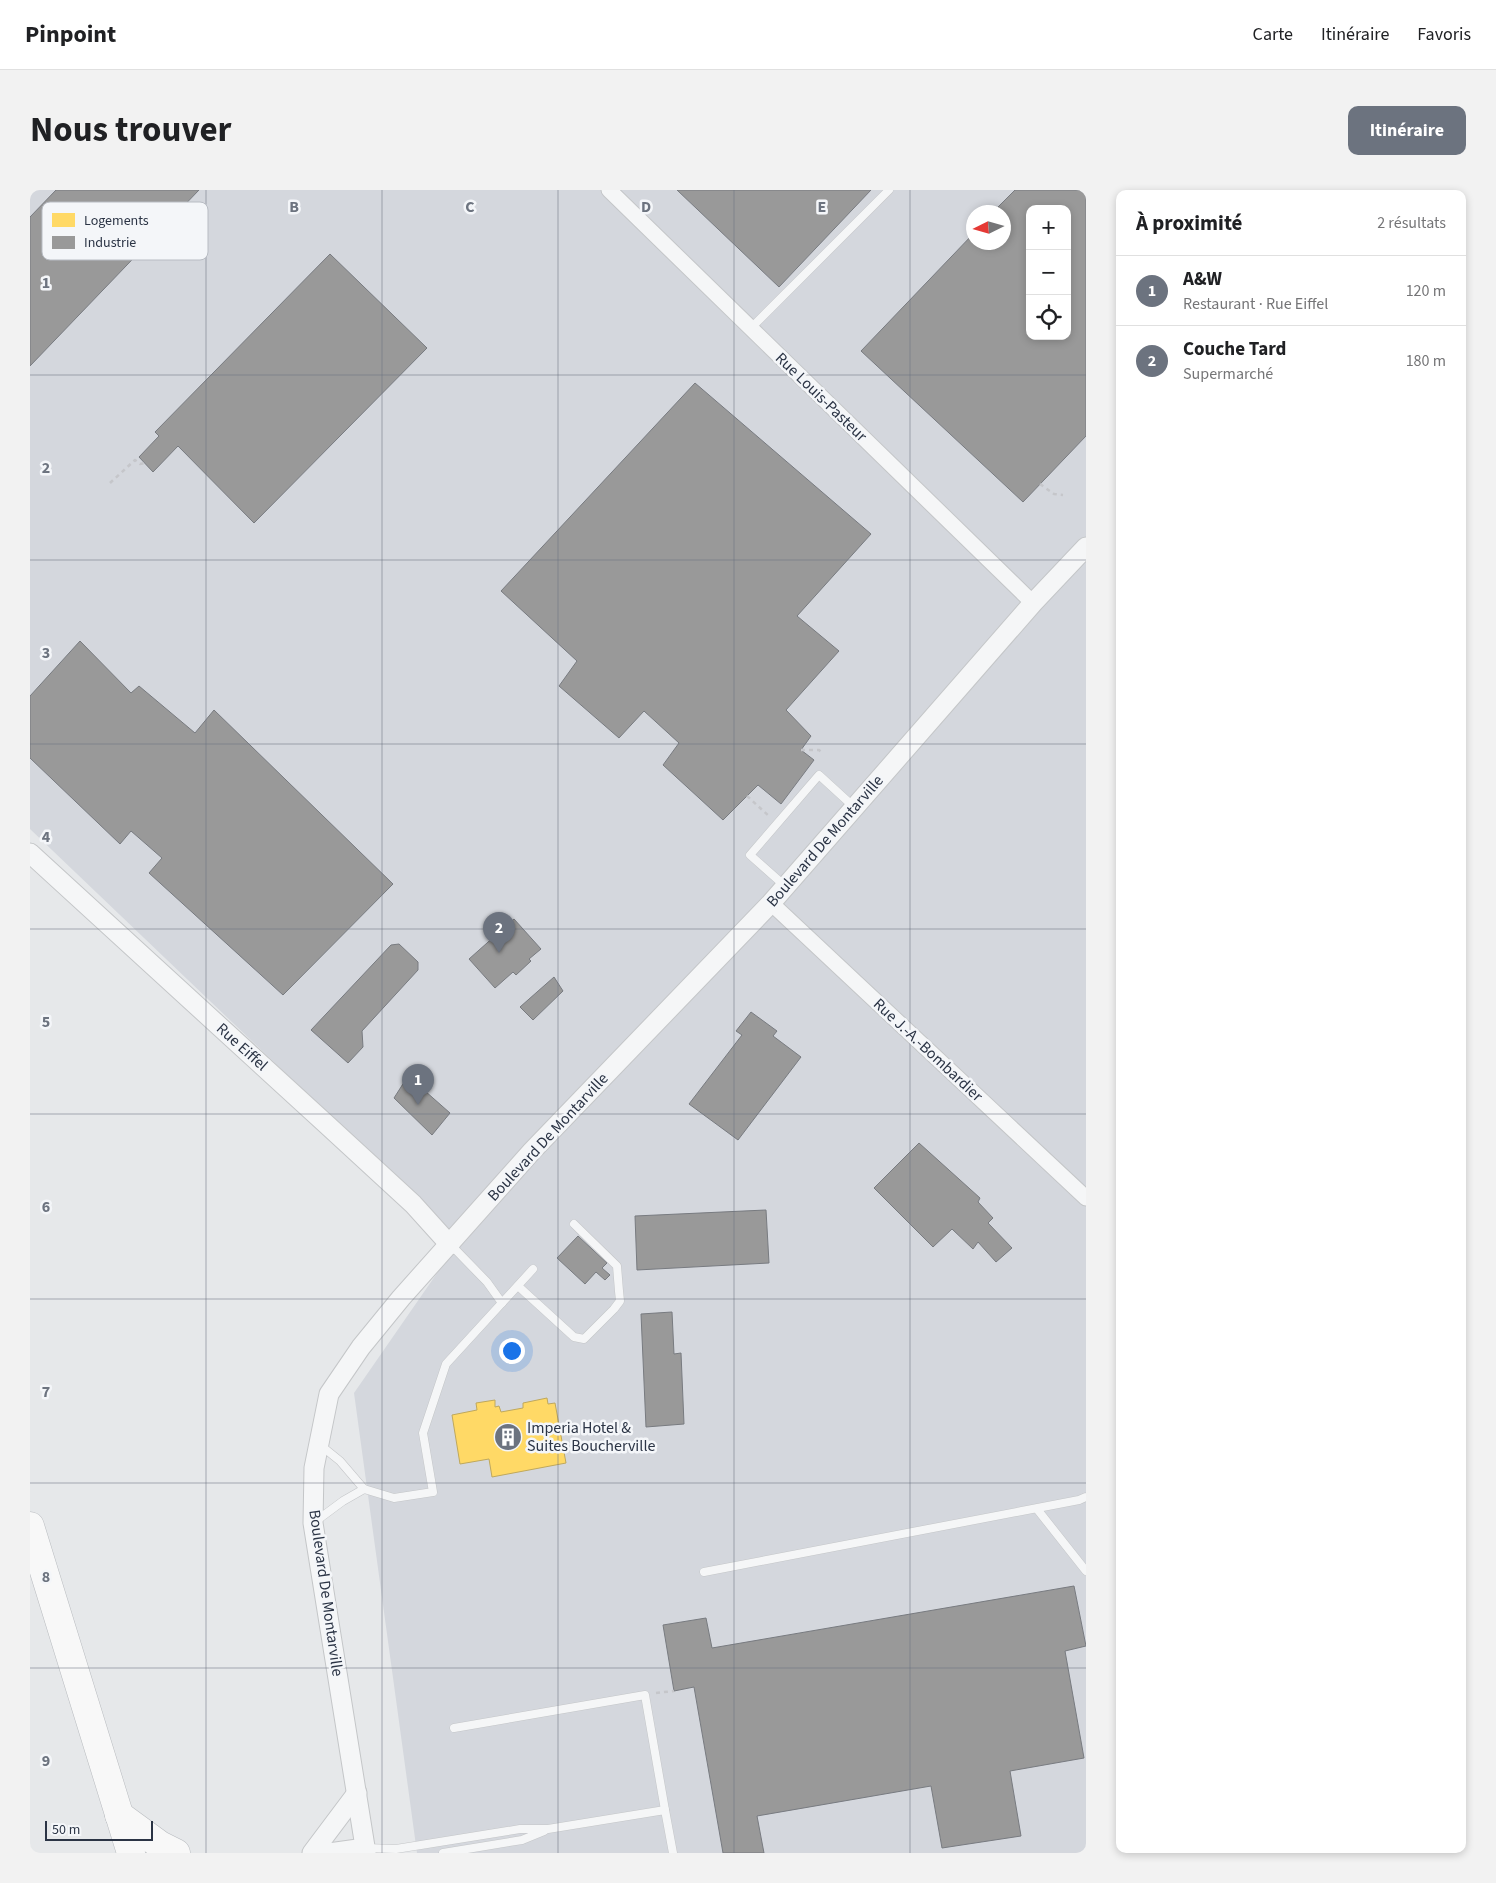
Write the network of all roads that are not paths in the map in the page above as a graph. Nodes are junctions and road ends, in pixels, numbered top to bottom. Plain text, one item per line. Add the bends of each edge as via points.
1 (608, 190) edge
2 (889, 190) edge
3 (751, 328) junction
4 (1086, 547) edge
5 (1033, 603) junction
6 (854, 808) junction
7 (30, 853) edge
8 (785, 886) junction
9 (771, 903) junction
10 (1086, 1198) edge
11 (574, 1224) dead end
12 (450, 1244) junction
13 (533, 1269) dead end
14 (518, 1286) junction
15 (502, 1303) junction
16 (319, 1443) junction
17 (364, 1489) junction
18 (1086, 1497) edge
19 (1037, 1509) junction
20 (313, 1523) junction
21 (30, 1526) edge
22 (1086, 1571) edge
23 (704, 1572) dead end
24 (454, 1728) dead end
25 (357, 1793) junction
26 (665, 1810) junction
27 (119, 1815) junction
28 (548, 1830) junction
29 (366, 1850) edge
30 (131, 1853) edge
31 (176, 1853) edge
32 (312, 1853) edge
33 (329, 1853) edge
34 (443, 1853) edge
35 (673, 1853) edge

1 - 3 street, Rue Louis-Pasteur
2 - 3 lane
3 - 5 street, Rue Louis-Pasteur
4 - 5 street, Boulevard De Montarville
5 - 6 street, Boulevard De Montarville
6 - 8 street, Boulevard De Montarville
6 - 8 lane via 819,775 750,855
7 - 12 street, Rue Eiffel via 413,1204
8 - 9 street, Boulevard De Montarville
9 - 10 street, Rue J.-A.-Bombardier
9 - 12 street, Boulevard De Montarville via 532,1151
11 - 14 lane via 616,1266 620,1301 614,1309 584,1339 579,1339
12 - 15 lane via 487,1282
12 - 16 street, Boulevard De Montarville via 361,1346 329,1394
13 - 14 lane
14 - 15 lane
15 - 17 lane via 446,1364 437,1387 423,1433 433,1492 394,1498
16 - 17 lane
16 - 20 street, Boulevard De Montarville via 314,1468
17 - 20 lane via 342,1500
18 - 19 lane
19 - 22 lane
19 - 23 lane
20 - 25 street, Boulevard De Montarville
21 - 27 highway
24 - 26 lane via 645,1695
25 - 29 street, Boulevard De Montarville
25 - 32 street
26 - 28 lane
26 - 35 lane
27 - 30 highway
27 - 31 highway
28 - 29 lane via 520,1829
28 - 34 lane via 522,1840
29 - 33 street

